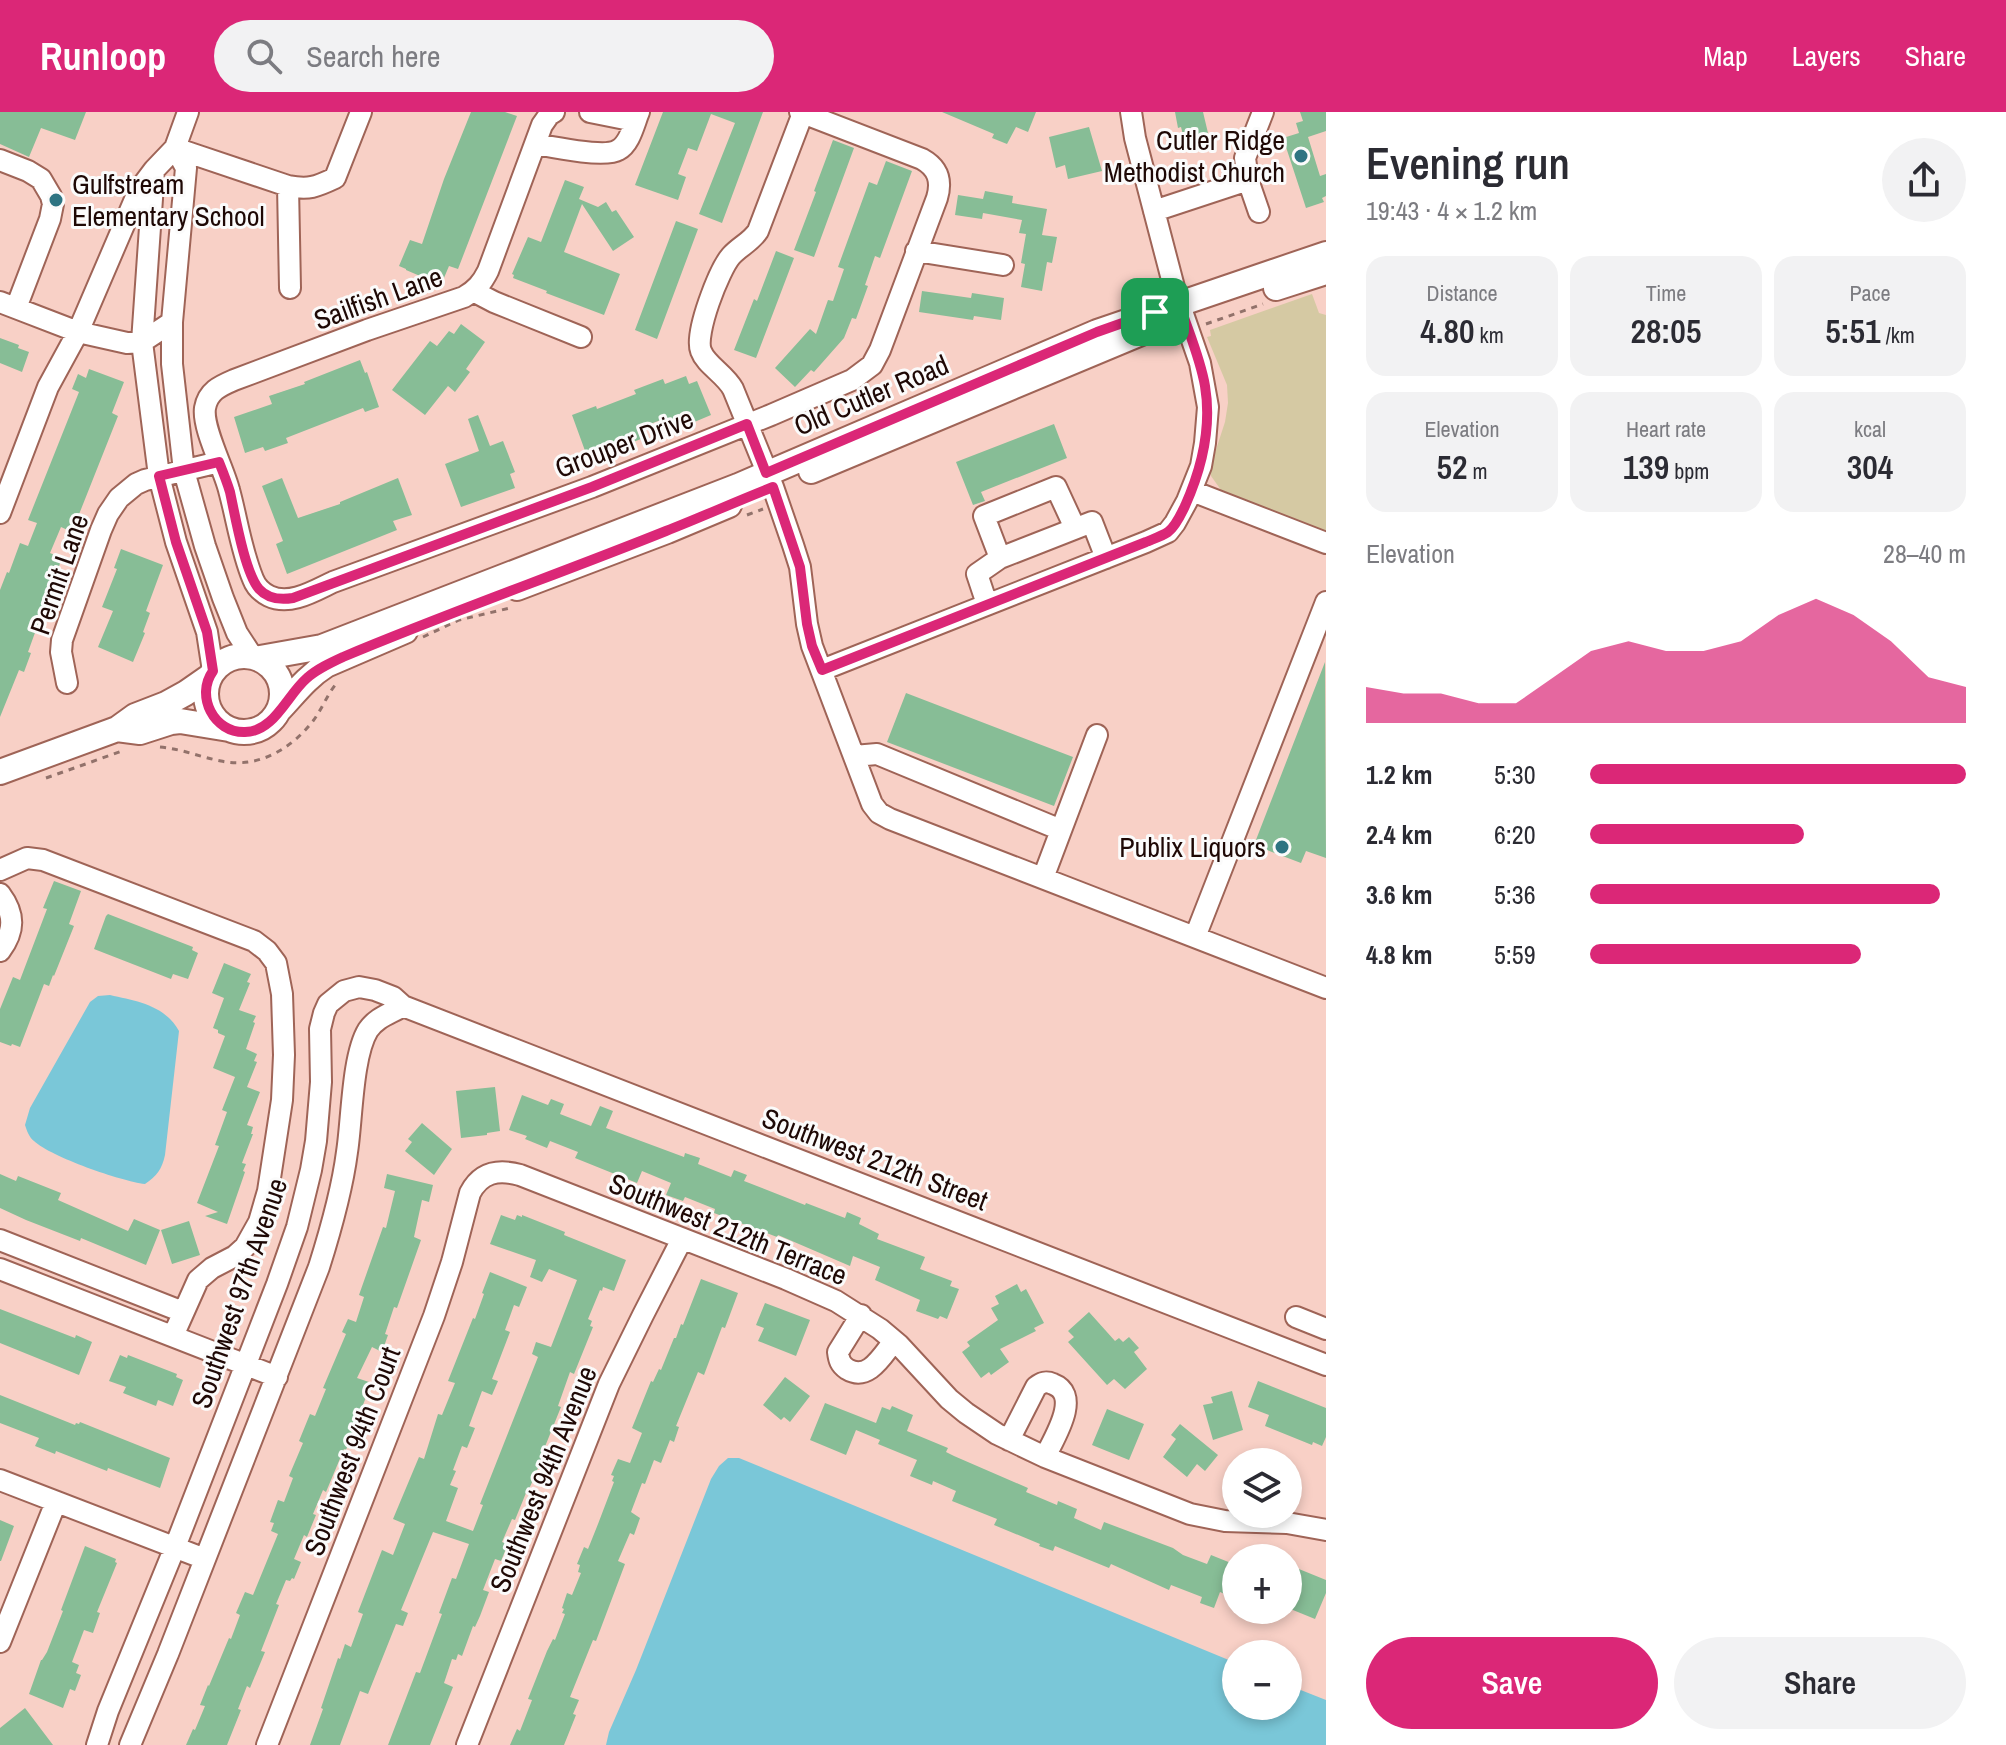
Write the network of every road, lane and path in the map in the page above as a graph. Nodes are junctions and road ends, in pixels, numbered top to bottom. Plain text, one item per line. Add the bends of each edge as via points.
1 (188, 112) edge
2 (361, 112) edge
3 (554, 112) edge
4 (590, 112) edge
5 (1131, 112) edge
6 (1263, 112) edge
7 (802, 113) edge
8 (637, 116) edge
9 (536, 144) junction
10 (175, 148) junction
11 (0, 160) edge
12 (154, 170) junction
13 (1248, 180) junction
14 (288, 186) junction
15 (1154, 211) junction
16 (1259, 212) dead end
17 (916, 251) junction
18 (1326, 254) edge
19 (1003, 265) dead end
20 (1326, 272) edge
21 (290, 288) dead end
22 (473, 291) junction
23 (8, 305) edge
24 (1182, 311) junction
25 (172, 322) junction
26 (78, 332) junction
27 (581, 337) dead end
28 (142, 342) junction
29 (747, 424) junction
30 (219, 462) junction
31 (184, 471) junction
32 (159, 476) junction
33 (770, 480) junction
34 (1192, 491) junction
35 (2, 505) edge
36 (1075, 528) junction
37 (1326, 543) edge
38 (1000, 558) junction
39 (1106, 558) junction
40 (1326, 602) edge
41 (987, 604) junction
42 (256, 657) junction
43 (822, 670) junction
44 (211, 674) junction
45 (67, 683) dead end
46 (280, 709) junction
47 (117, 729) junction
48 (229, 729) junction
49 (1097, 735) dead end
50 (854, 756) junction
51 (0, 772) edge
52 (1061, 830) junction
53 (0, 870) edge
54 (1043, 878) junction
55 (0, 894) edge
56 (1195, 937) junction
57 (0, 951) edge
58 (1326, 988) edge
59 (403, 1006) junction
60 (483, 1177) joint
61 (682, 1239) junction
62 (0, 1240) edge
63 (0, 1269) edge
64 (183, 1312) junction
65 (861, 1315) junction
66 (1296, 1317) dead end
67 (1326, 1329) edge
68 (173, 1336) junction
69 (894, 1341) junction
70 (246, 1365) junction
71 (1326, 1365) edge
72 (277, 1377) junction
73 (1009, 1440) junction
74 (1045, 1457) junction
75 (0, 1480) edge
76 (56, 1502) junction
77 (1222, 1518) edge
78 (1302, 1524) edge
79 (1326, 1530) edge
80 (175, 1547) junction
81 (205, 1559) junction
82 (0, 1642) edge
83 (97, 1745) edge
84 (130, 1745) edge
85 (267, 1745) edge
86 (467, 1745) edge

1 - 10 street
2 - 14 street via 335,178 317,187
3 - 9 street, Sailfish Lane via 542,125
4 - 8 street
5 - 15 street
6 - 13 street via 1245,158
7 - 17 street, Grouper Drive via 922,159 936,170 938,193
7 - 29 street via 758,231 726,262 699,333 701,354 730,383
8 - 9 street via 615,152
9 - 22 street, Sailfish Lane via 488,271
10 - 12 street
10 - 14 street
10 - 25 street via 186,168
11 - 23 street via 41,179 53,204
12 - 26 street via 139,190
12 - 28 street
13 - 15 street
13 - 16 street
14 - 21 street
15 - 24 street
17 - 19 street
17 - 29 street, Grouper Drive via 872,365 852,380
18 - 24 main road, Old Cutler Road
20 - 24 main road, Old Cutler Road
22 - 27 street
22 - 30 street, Sailfish Lane via 219,386 208,397 205,417
23 - 26 street
24 - 33 main road, Old Cutler Road via 1097,332
24 - 34 street via 1208,407 1201,466
25 - 28 street
25 - 31 street
26 - 28 street
26 - 35 street via 48,387
28 - 32 street
29 - 30 street, Grouper Drive via 283,600 264,593 254,581
29 - 33 street
30 - 31 street, Permit Lane
31 - 32 street, Permit Lane
31 - 42 street via 223,598 237,633
32 - 44 street via 207,632
32 - 45 street, Permit Lane via 125,492 108,514 62,640
33 - 42 main road, Old Cutler Road via 738,486 322,647
33 - 43 street via 800,567 807,624
33 - 46 main road, Old Cutler Road via 653,537 326,665 307,677
34 - 37 street
34 - 39 street via 1168,532
36 - 38 street
36 - 38 street via 1056,487 984,516
36 - 39 street via 1092,522
38 - 41 street via 977,574
39 - 41 street
40 - 56 street
41 - 43 street
42 - 44 main road via 230,658
42 - 46 main road via 280,679
43 - 50 street
44 - 47 main road
44 - 48 main road via 208,708
46 - 48 main road via 259,730
47 - 48 main road via 140,732 180,721
47 - 51 main road
49 - 52 street
50 - 52 street via 877,754
50 - 54 street via 879,813
52 - 54 street
53 - 64 street, Southwest 97th Avenue via 27,858 43,860 254,941 276,963 284,1080 263,1209 245,1247 198,1280
54 - 56 street
55 - 57 street via 13,922
56 - 58 street
59 - 70 street, Southwest 97th Avenue via 393,997 359,987 334,998 324,1013 311,1170 288,1256
59 - 71 street, Southwest 212th Street
59 - 72 street via 379,1018 363,1042 336,1210
60 - 61 street, Southwest 212th Terrace via 500,1171 520,1175
60 - 85 street, Southwest 94th Court via 470,1193 434,1316
61 - 65 street, Southwest 212th Terrace via 816,1291
61 - 86 street, Southwest 94th Avenue via 609,1384
62 - 64 street
63 - 68 street
64 - 68 street, Southwest 97th Avenue
65 - 69 street, Southwest 212th Terrace
65 - 69 street via 838,1352 841,1365 863,1373
66 - 67 street
68 - 70 street
69 - 73 street, Southwest 212th Terrace via 949,1399
70 - 72 street
70 - 80 street, Southwest 97th Avenue
72 - 81 street
73 - 74 street, Southwest 212th Terrace
73 - 74 street via 1036,1387 1057,1385 1067,1406
74 - 77 street, Southwest 212th Terrace via 1169,1507
75 - 76 street
76 - 80 street
76 - 82 street
78 - 79 street, Southwest 212th Terrace
80 - 81 street
80 - 83 street, Southwest 97th Avenue
81 - 84 street

